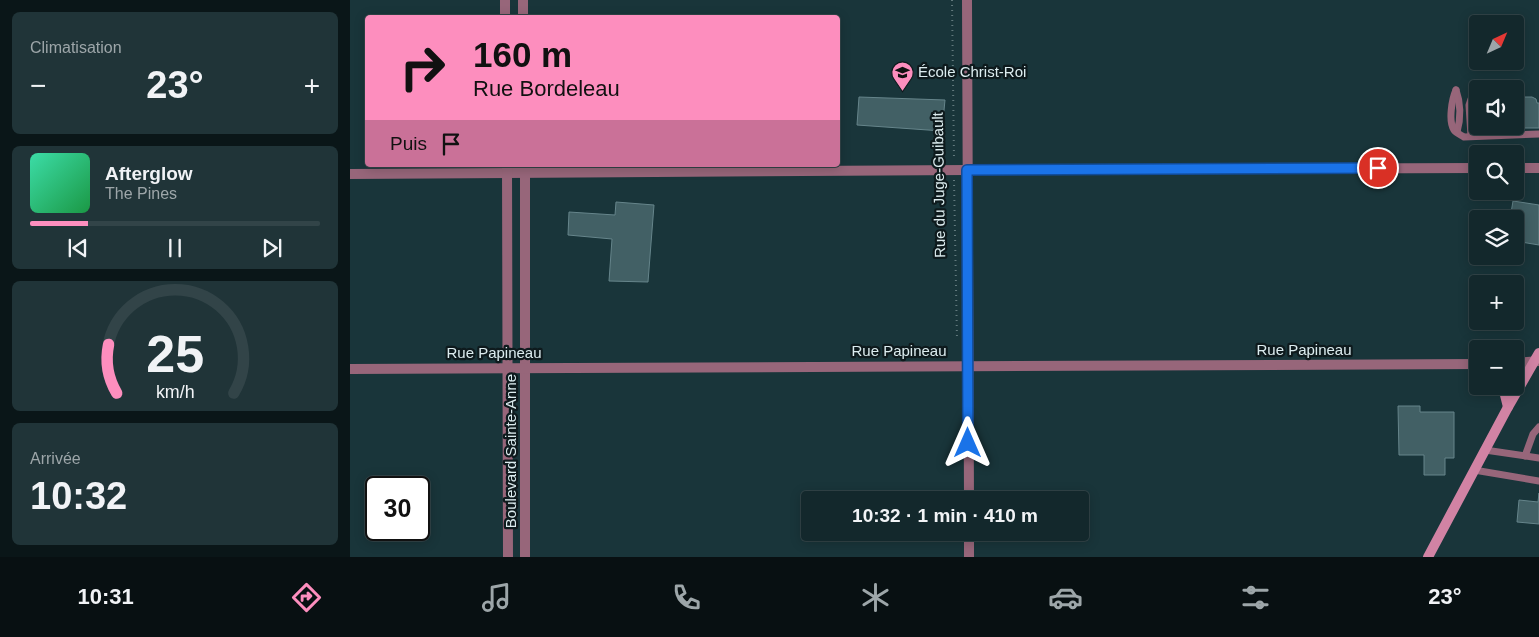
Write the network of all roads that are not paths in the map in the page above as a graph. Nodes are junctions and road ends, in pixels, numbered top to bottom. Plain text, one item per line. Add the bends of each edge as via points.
1 (505, 0) edge
2 (523, 0) edge
3 (967, 0) edge
4 (505, 15) edge
5 (523, 15) edge
6 (1456, 90) dead end
7 (1469, 103) edge
8 (1469, 115) edge
9 (1539, 134) edge
10 (1471, 136) joint
11 (1469, 168) edge
12 (1524, 168) edge
13 (1539, 168) edge
14 (507, 169) edge
15 (525, 169) edge
16 (967, 170) junction
17 (350, 174) edge
18 (1538, 359) edge
19 (1524, 361) edge
20 (1469, 364) edge
21 (968, 366) junction
22 (508, 368) junction
23 (526, 368) junction
24 (350, 369) edge
25 (1505, 395) edge
26 (1508, 407) junction
27 (1539, 427) edge
28 (1485, 450) junction
29 (1525, 456) junction
30 (1539, 458) edge
31 (1474, 470) junction
32 (1539, 481) edge
33 (969, 491) edge
34 (969, 541) edge
35 (508, 557) edge
36 (525, 557) edge
37 (969, 557) edge
38 (1428, 557) edge

1 - 4 street
2 - 5 street
3 - 16 street, Rue du Juge-Guibault
6 - 10 lane via 1451,100 1452,126 1464,137
7 - 8 lane
9 - 10 lane
11 - 16 street
12 - 13 street
14 - 15 street
14 - 17 street
14 - 22 street, Boulevard Sainte-Anne
15 - 16 street
15 - 23 street, Boulevard Sainte-Anne
16 - 21 street, Rue du Juge-Guibault
18 - 19 street
18 - 26 main road
20 - 21 street, Rue Papineau
21 - 23 street, Rue Papineau
21 - 33 street, Rue du Juge-Guibault
22 - 23 street, Rue Papineau
22 - 24 street, Rue Papineau
22 - 35 street, Boulevard Sainte-Anne
23 - 36 street, Boulevard Sainte-Anne
25 - 26 main road
26 - 28 main road
27 - 29 lane
28 - 29 lane
28 - 31 main road
29 - 30 lane
31 - 32 lane
31 - 38 main road
34 - 37 street

